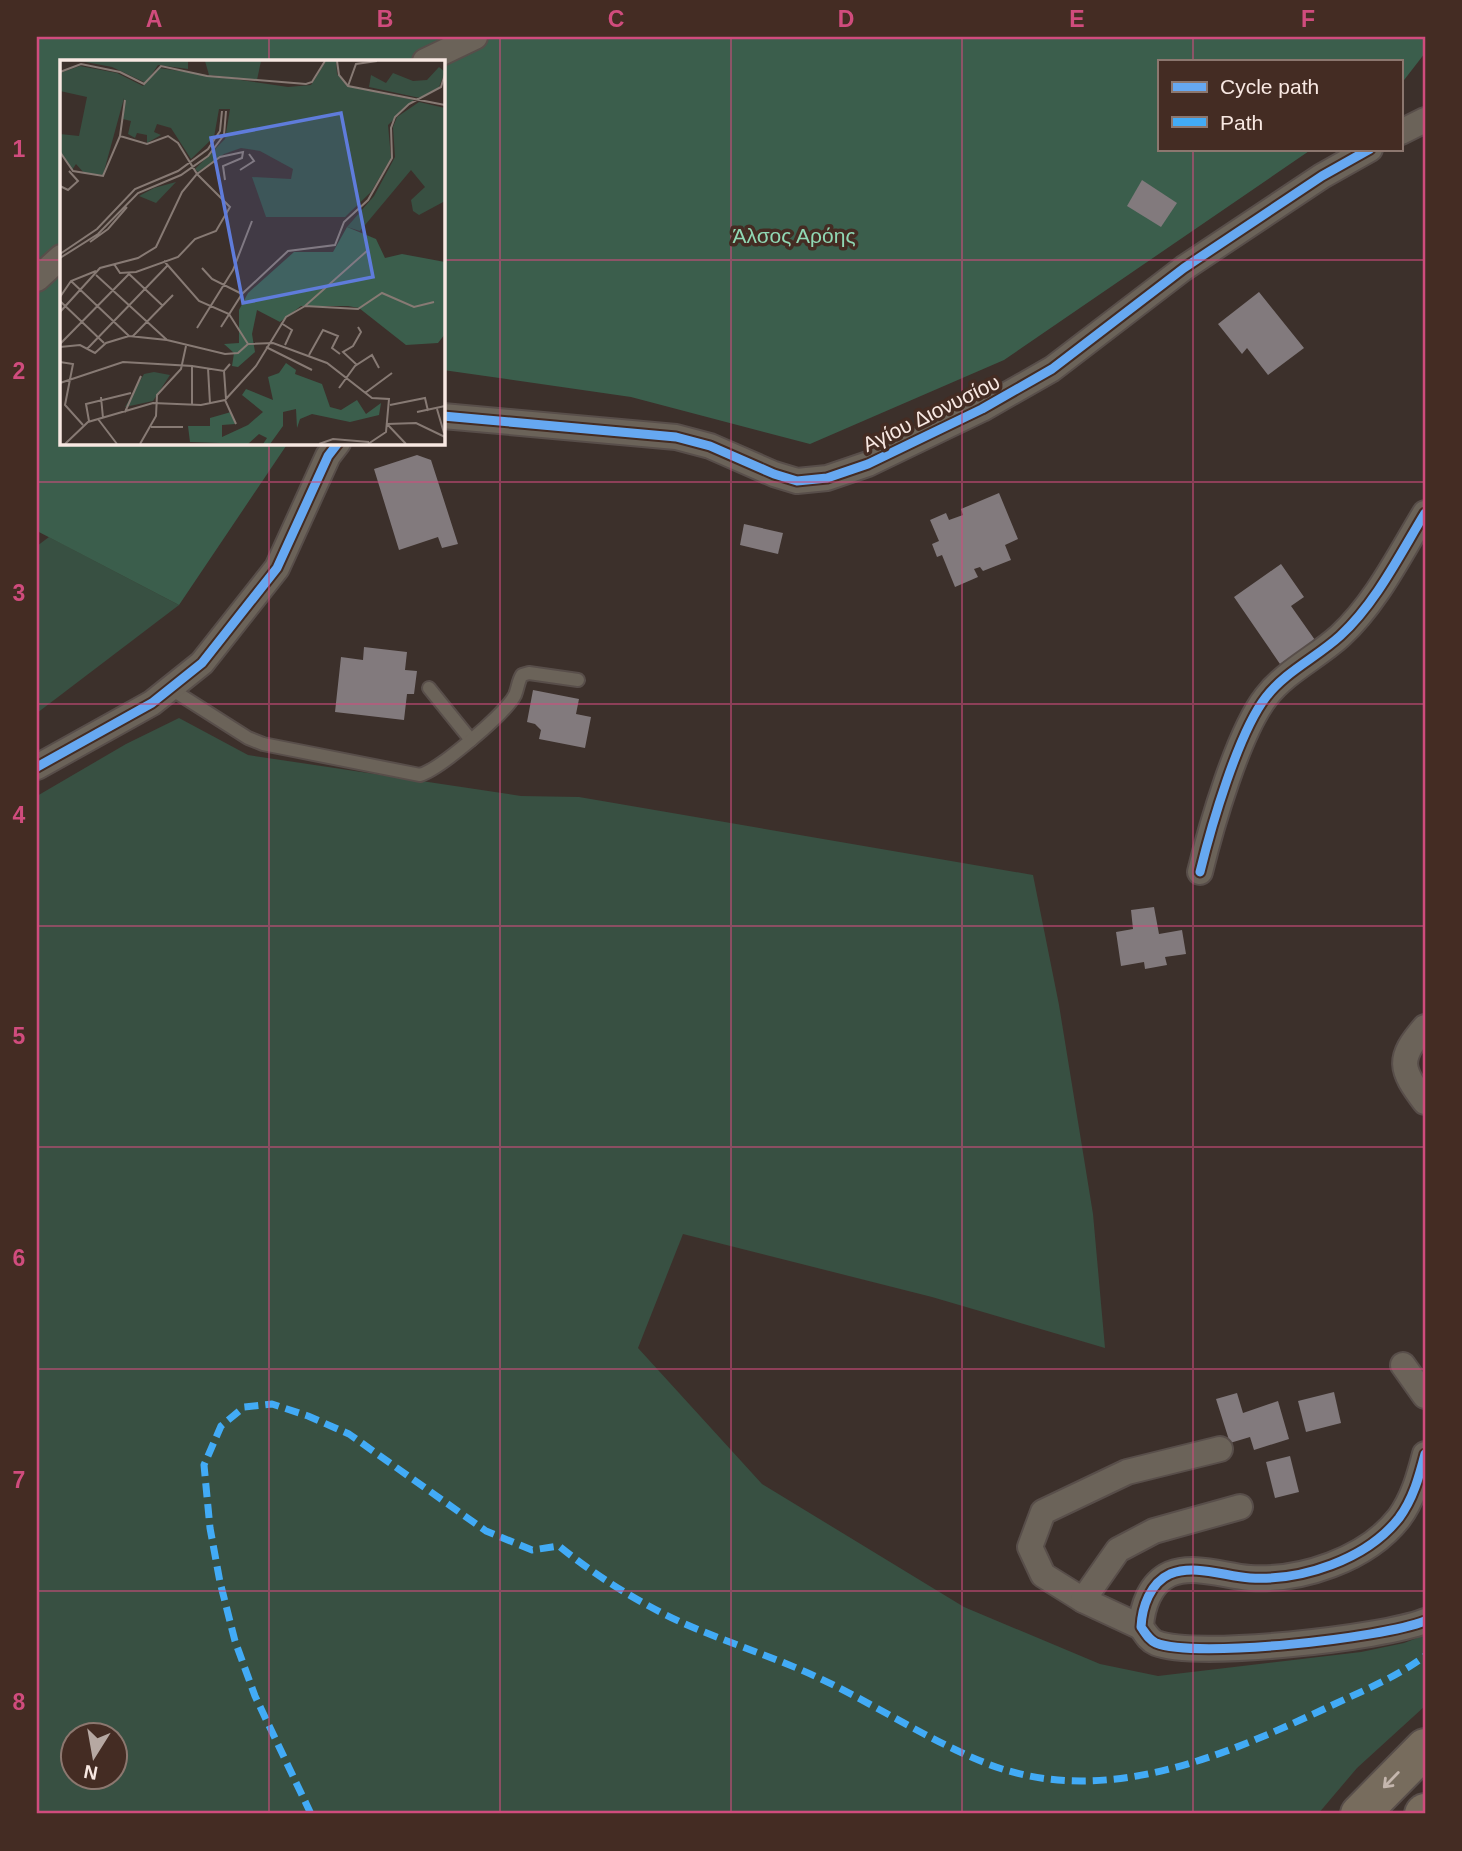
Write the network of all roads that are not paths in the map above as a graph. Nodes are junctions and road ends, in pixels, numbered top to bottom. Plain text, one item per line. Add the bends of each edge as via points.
1 (475, 37) edge
2 (427, 60) edge
3 (1425, 120) edge
4 (1402, 132) edge
5 (1368, 150) edge
6 (60, 258) edge
7 (37, 279) edge
8 (444, 416) edge
9 (337, 444) edge
10 (1425, 513) edge
11 (578, 680) dead end
12 (429, 688) dead end
13 (172, 689) junction
14 (471, 740) junction
15 (37, 767) edge
16 (1200, 872) dead end
17 (1425, 1027) edge
18 (1425, 1102) edge
19 (1402, 1365) dead end
20 (1425, 1396) edge
21 (1220, 1449) dead end
22 (1425, 1454) edge
23 (1240, 1507) dead end
24 (1083, 1600) junction
25 (1425, 1621) edge
26 (1141, 1628) junction
27 (1425, 1748) edge
28 (1360, 1814) edge

1 - 2 street
3 - 4 street
5 - 8 street, Αγίου Διονυσίου via 1184,268 1086,346 1031,382 951,425 840,475 797,481 676,437
6 - 7 street
9 - 13 street via 265,587 202,663
10 - 16 street via 1351,624 1260,705 1226,785
11 - 14 lane via 523,675 511,701
12 - 14 lane
13 - 14 lane via 263,744 420,775 444,765
13 - 15 street
17 - 18 street via 1409,1044 1404,1059 1407,1076
19 - 20 street
21 - 24 street via 1127,1472 1043,1512 1030,1547 1043,1575
22 - 26 street via 1409,1502 1378,1539 1344,1558 1296,1575 1252,1578 1191,1570 1170,1574 1147,1598
23 - 24 street via 1154,1531 1118,1550
24 - 26 street
25 - 26 street via 1375,1634 1216,1648 1159,1644
27 -> 28 main road

